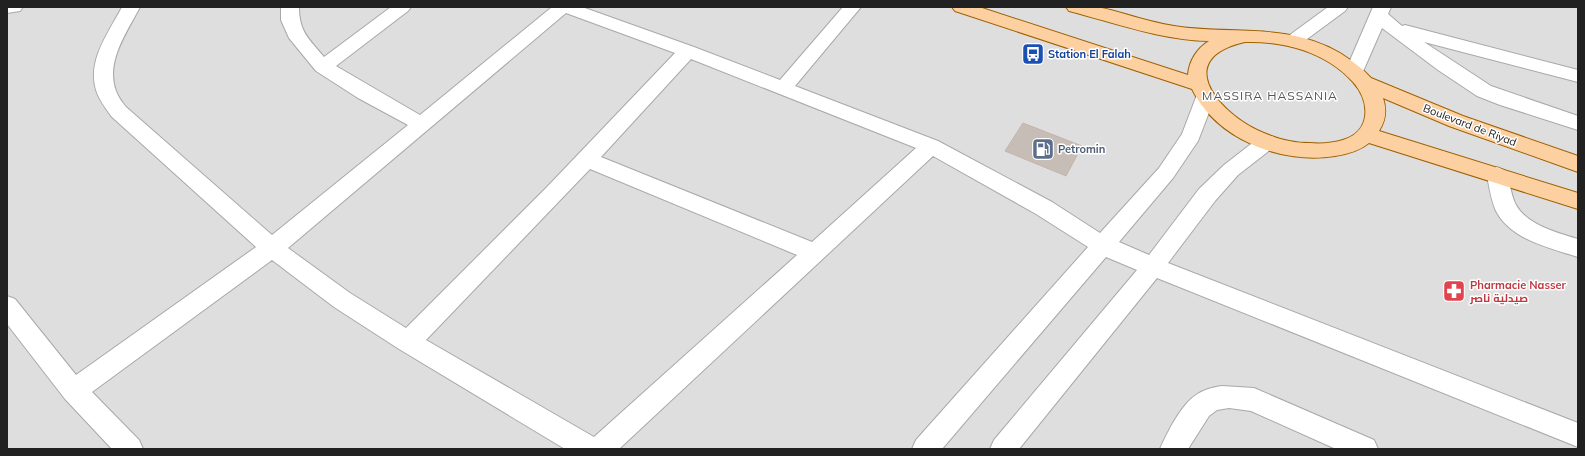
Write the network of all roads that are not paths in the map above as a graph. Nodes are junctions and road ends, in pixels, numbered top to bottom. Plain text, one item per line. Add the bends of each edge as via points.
1 (14, 7) edge
2 (131, 7) edge
3 (290, 7) edge
4 (402, 7) edge
5 (564, 7) edge
6 (852, 7) edge
7 (961, 7) edge
8 (1075, 7) edge
9 (1339, 7) edge
10 (7, 8) edge
11 (1381, 11) edge
12 (1394, 28) junction
13 (1245, 36) junction
14 (1293, 41) junction
15 (688, 52) junction
16 (324, 66) junction
17 (1578, 76) edge
18 (1359, 77) junction
19 (783, 88) junction
20 (1202, 91) junction
21 (1578, 123) edge
22 (421, 124) junction
23 (1367, 135) junction
24 (1267, 142) junction
25 (931, 146) junction
26 (587, 159) junction
27 (1578, 164) edge
28 (1497, 175) junction
29 (1578, 201) edge
30 (1102, 245) junction
31 (272, 248) junction
32 (1578, 248) edge
33 (814, 252) junction
34 (1153, 267) junction
35 (7, 306) edge
36 (14, 331) edge
37 (408, 342) junction
38 (74, 391) junction
39 (1578, 435) edge
40 (130, 449) edge
41 (590, 449) edge
42 (600, 449) edge
43 (925, 449) edge
44 (1003, 449) edge
45 (1173, 449) edge
46 (1365, 449) edge

1 - 10 street
2 - 31 street via 104,65 103,80 106,92 119,112
3 - 16 street via 290,20 298,38
4 - 16 street
5 - 15 street
5 - 22 street
6 - 19 street
7 - 20 main road
8 - 13 main road via 1161,30 1194,35
9 - 14 street
11 - 12 street
11 - 18 street via 1370,31
12 - 17 street
12 - 21 street via 1484,91
13 - 14 main road
13 - 20 main road via 1222,41 1206,52 1198,67
14 - 18 main road via 1326,53
15 - 19 street
15 - 26 street
16 - 22 street via 365,93
18 - 23 main road via 1375,101 1376,119
18 - 27 main road, Boulevard de Riyad via 1456,121
19 - 25 street
20 - 24 main road via 1219,114 1235,126
20 - 30 street via 1191,136 1166,173
22 - 31 street
23 - 24 main road via 1350,146 1326,151 1297,149
23 - 28 main road
24 - 34 street via 1231,170 1207,195
25 - 30 street via 1044,208
25 - 33 street
26 - 33 street
26 - 37 street
28 - 29 main road
28 - 32 street via 1506,209 1519,223 1538,235
30 - 34 street
30 - 43 street
31 - 37 street via 342,300
31 - 38 street
33 - 42 street
34 - 39 street
34 - 44 street
35 - 36 street
36 - 38 street
37 - 41 street
38 - 40 street
45 - 46 street via 1205,403 1225,397 1254,400

